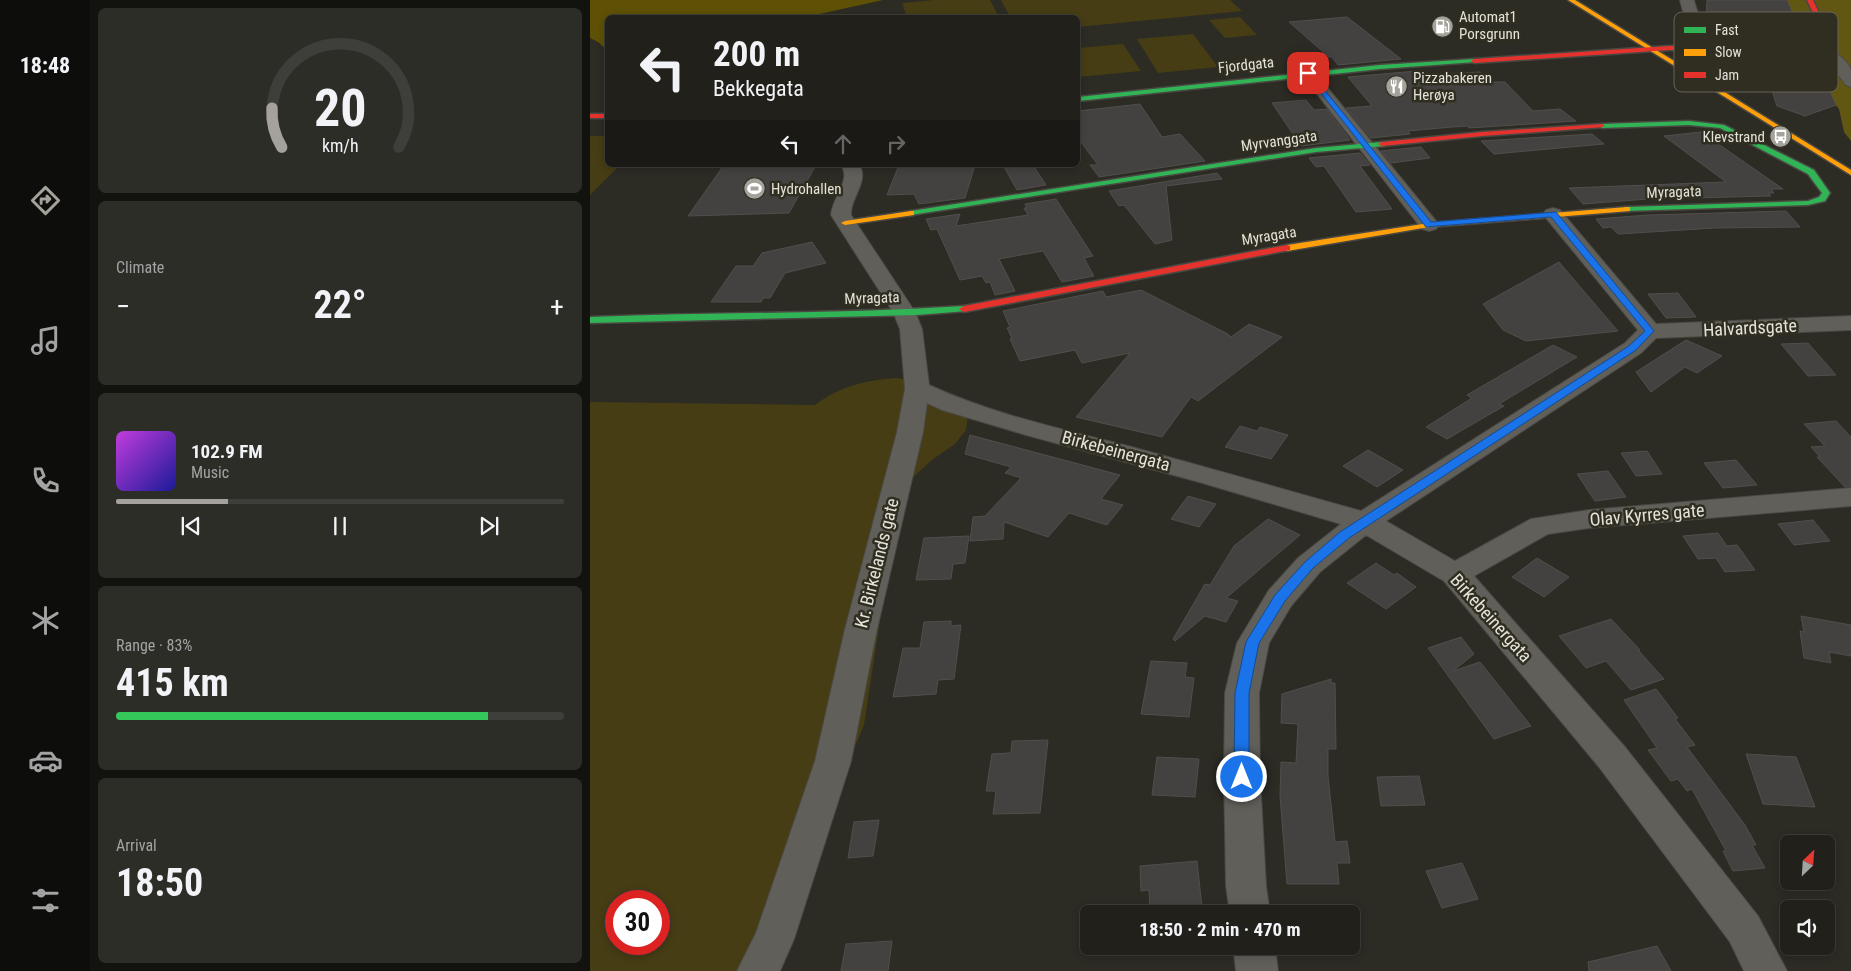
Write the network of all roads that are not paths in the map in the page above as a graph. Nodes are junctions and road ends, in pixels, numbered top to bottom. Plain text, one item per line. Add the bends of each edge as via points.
1 (1571, 0) edge
2 (1588, 0) edge
3 (1810, 0) edge
4 (1816, 12) edge
5 (1649, 49) junction
6 (1664, 52) junction
7 (1674, 52) edge
8 (1674, 54) edge
9 (1537, 57) junction
10 (1674, 58) edge
11 (1838, 63) edge
12 (1308, 73) junction
13 (1851, 82) edge
14 (1726, 92) edge
15 (1741, 92) edge
16 (1080, 99) edge
17 (1771, 110) dead end
18 (590, 116) edge
19 (605, 116) edge
20 (1722, 126) joint
21 (1366, 144) junction
22 (852, 167) edge
23 (1851, 173) edge
24 (1553, 214) junction
25 (845, 223) junction
26 (1429, 225) junction
27 (904, 312) junction
28 (590, 320) edge
29 (1851, 323) edge
30 (1650, 331) junction
31 (917, 389) junction
32 (1851, 497) edge
33 (1366, 522) junction
34 (1455, 574) junction
35 (1249, 905) edge
36 (1255, 955) edge
37 (758, 971) edge
38 (1257, 971) edge
39 (1766, 971) edge

1 - 5 main road
2 - 6 main road
3 - 4 main road
5 - 6 main road
5 - 9 main road, Fjordgata
6 - 7 main road
6 - 8 main road
6 - 9 main road, Fjordgata via 1555,59
6 - 10 main road
9 - 12 main road, Fjordgata
11 - 13 street
12 - 16 main road, Fjordgata
12 - 21 street
14 - 23 main road
15 - 17 main road
18 - 19 main road
20 - 21 main road, Myrvanggata via 1689,123 1616,125
20 - 24 main road, Myragata via 1811,172 1826,193 1822,199 1808,203 1648,207
21 - 25 main road, Myrvanggata
21 - 26 street
22 - 25 street via 854,177 841,209
24 - 26 main road, Myragata
24 - 30 street
25 - 27 street, Kr. Birkelands gate
26 - 27 main road, Myragata via 1239,256 972,308
27 - 28 main road, Myragata
27 - 31 street, Kr. Birkelands gate via 912,329
29 - 30 street, Halvardsgate
30 - 33 street via 1633,348
31 - 33 street, Birkebeinergata via 951,405
31 - 37 street, Kr. Birkelands gate via 910,432 861,629 833,761 774,939
32 - 34 street, Olav Kyrres gate via 1541,526
33 - 34 street, Birkebeinergata
33 - 35 street via 1309,565 1280,598 1253,642 1242,693 1242,777
34 - 39 street, Birkebeinergata via 1612,757 1744,929
36 - 38 street

